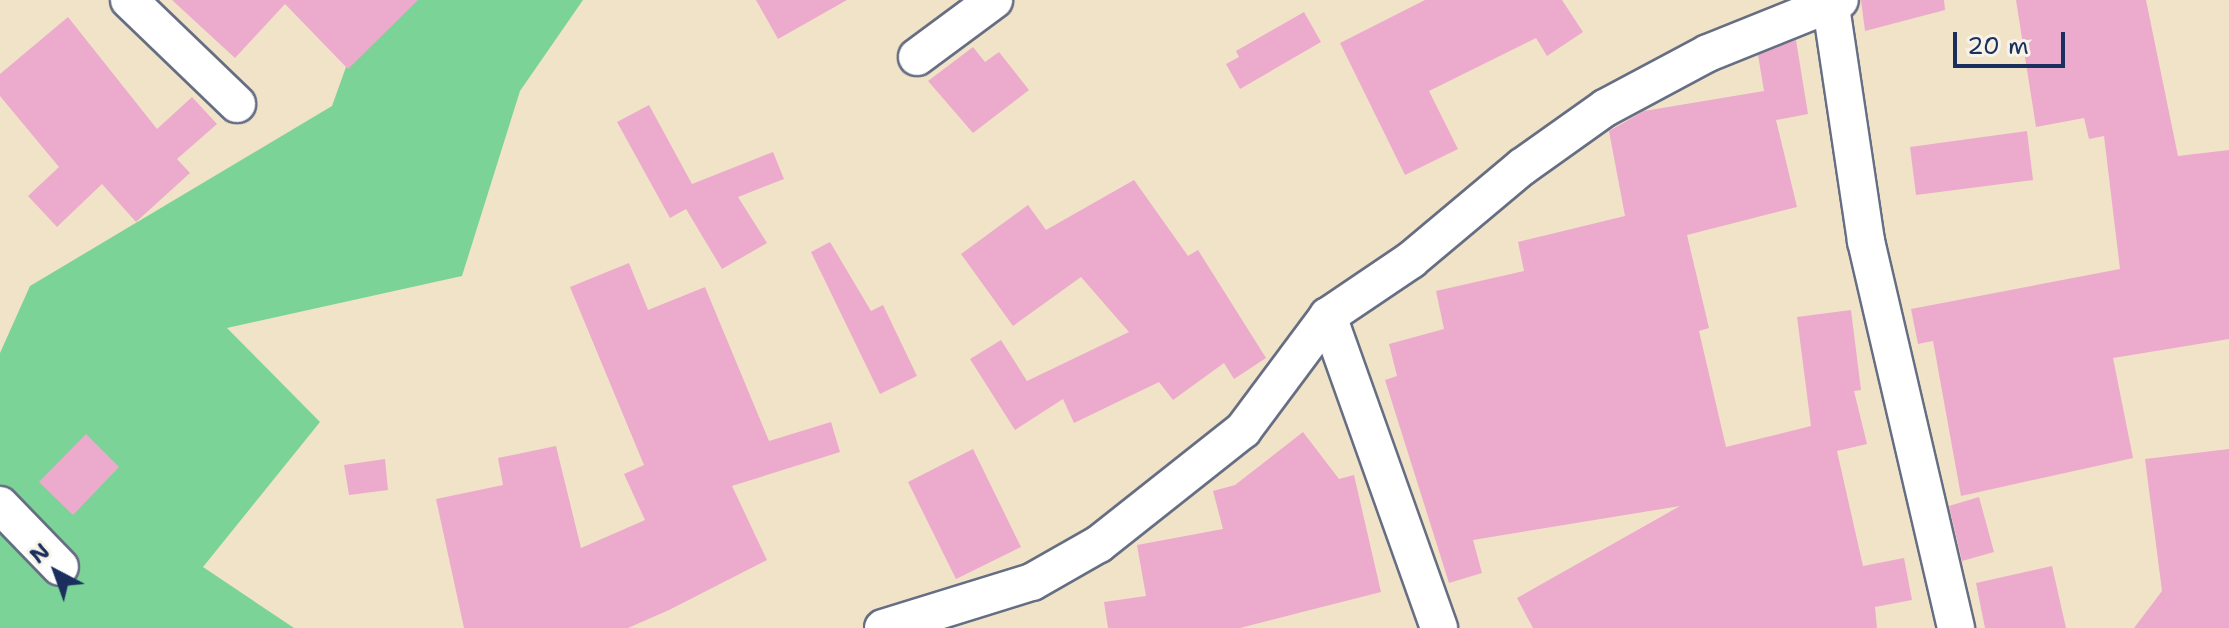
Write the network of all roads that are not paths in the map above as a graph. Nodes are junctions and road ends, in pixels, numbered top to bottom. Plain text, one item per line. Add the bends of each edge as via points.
1 (129, 0) edge
2 (994, 0) edge
3 (1833, 1) edge
4 (917, 57) dead end
5 (237, 104) dead end
6 (1328, 316) junction
7 (0, 505) edge
8 (60, 567) dead end
9 (883, 628) edge
10 (1439, 628) edge
11 (1956, 628) edge

1 - 5 street
2 - 4 street
3 - 6 street via 1708,53 1605,108
3 - 11 street via 1866,241
6 - 9 street via 1243,430 1099,544 1032,582
6 - 10 street
7 - 8 street

